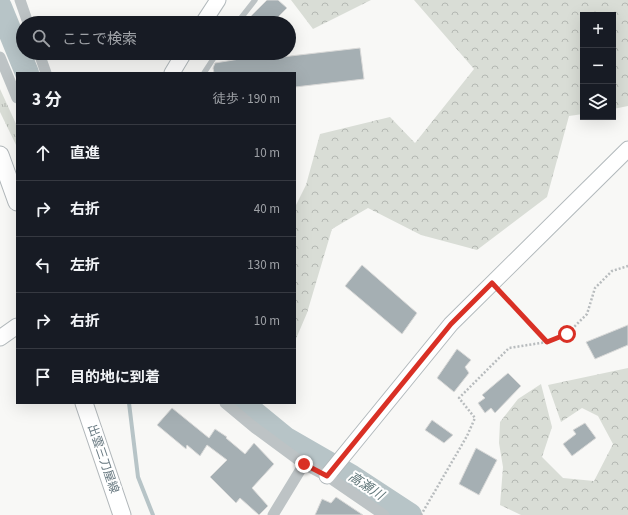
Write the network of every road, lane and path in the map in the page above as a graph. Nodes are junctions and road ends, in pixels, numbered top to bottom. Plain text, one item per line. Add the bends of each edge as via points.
1 (20, 0) edge
2 (218, 0) edge
3 (255, 0) edge
4 (26, 16) edge
5 (208, 16) edge
6 (242, 16) edge
7 (0, 57) edge
8 (41, 60) edge
9 (180, 60) edge
10 (212, 60) edge
11 (46, 72) edge
12 (173, 72) edge
13 (205, 72) edge
14 (16, 96) edge
15 (628, 149) edge
16 (0, 155) edge
17 (16, 199) edge
18 (628, 266) edge
19 (492, 283) junction
20 (16, 327) edge
21 (0, 338) edge
22 (547, 342) junction
23 (84, 404) edge
24 (226, 404) edge
25 (304, 464) junction
26 (332, 469) junction
27 (122, 515) edge
28 (273, 515) edge
29 (384, 515) edge
30 (421, 515) edge

1 - 4 street
2 - 5 street
3 - 6 lane
7 - 14 street
8 - 11 street
9 - 12 street
10 - 13 lane
15 - 19 street
16 - 17 main road
18 - 22 path via 612,271 595,288 587,314 567,334
19 - 22 path
19 - 26 street via 451,324
20 - 21 street
22 - 30 path via 509,348 459,398 475,418
23 - 27 main road, 出雲三刀屋線
24 - 25 street
25 - 26 street
25 - 28 street
26 - 29 street

